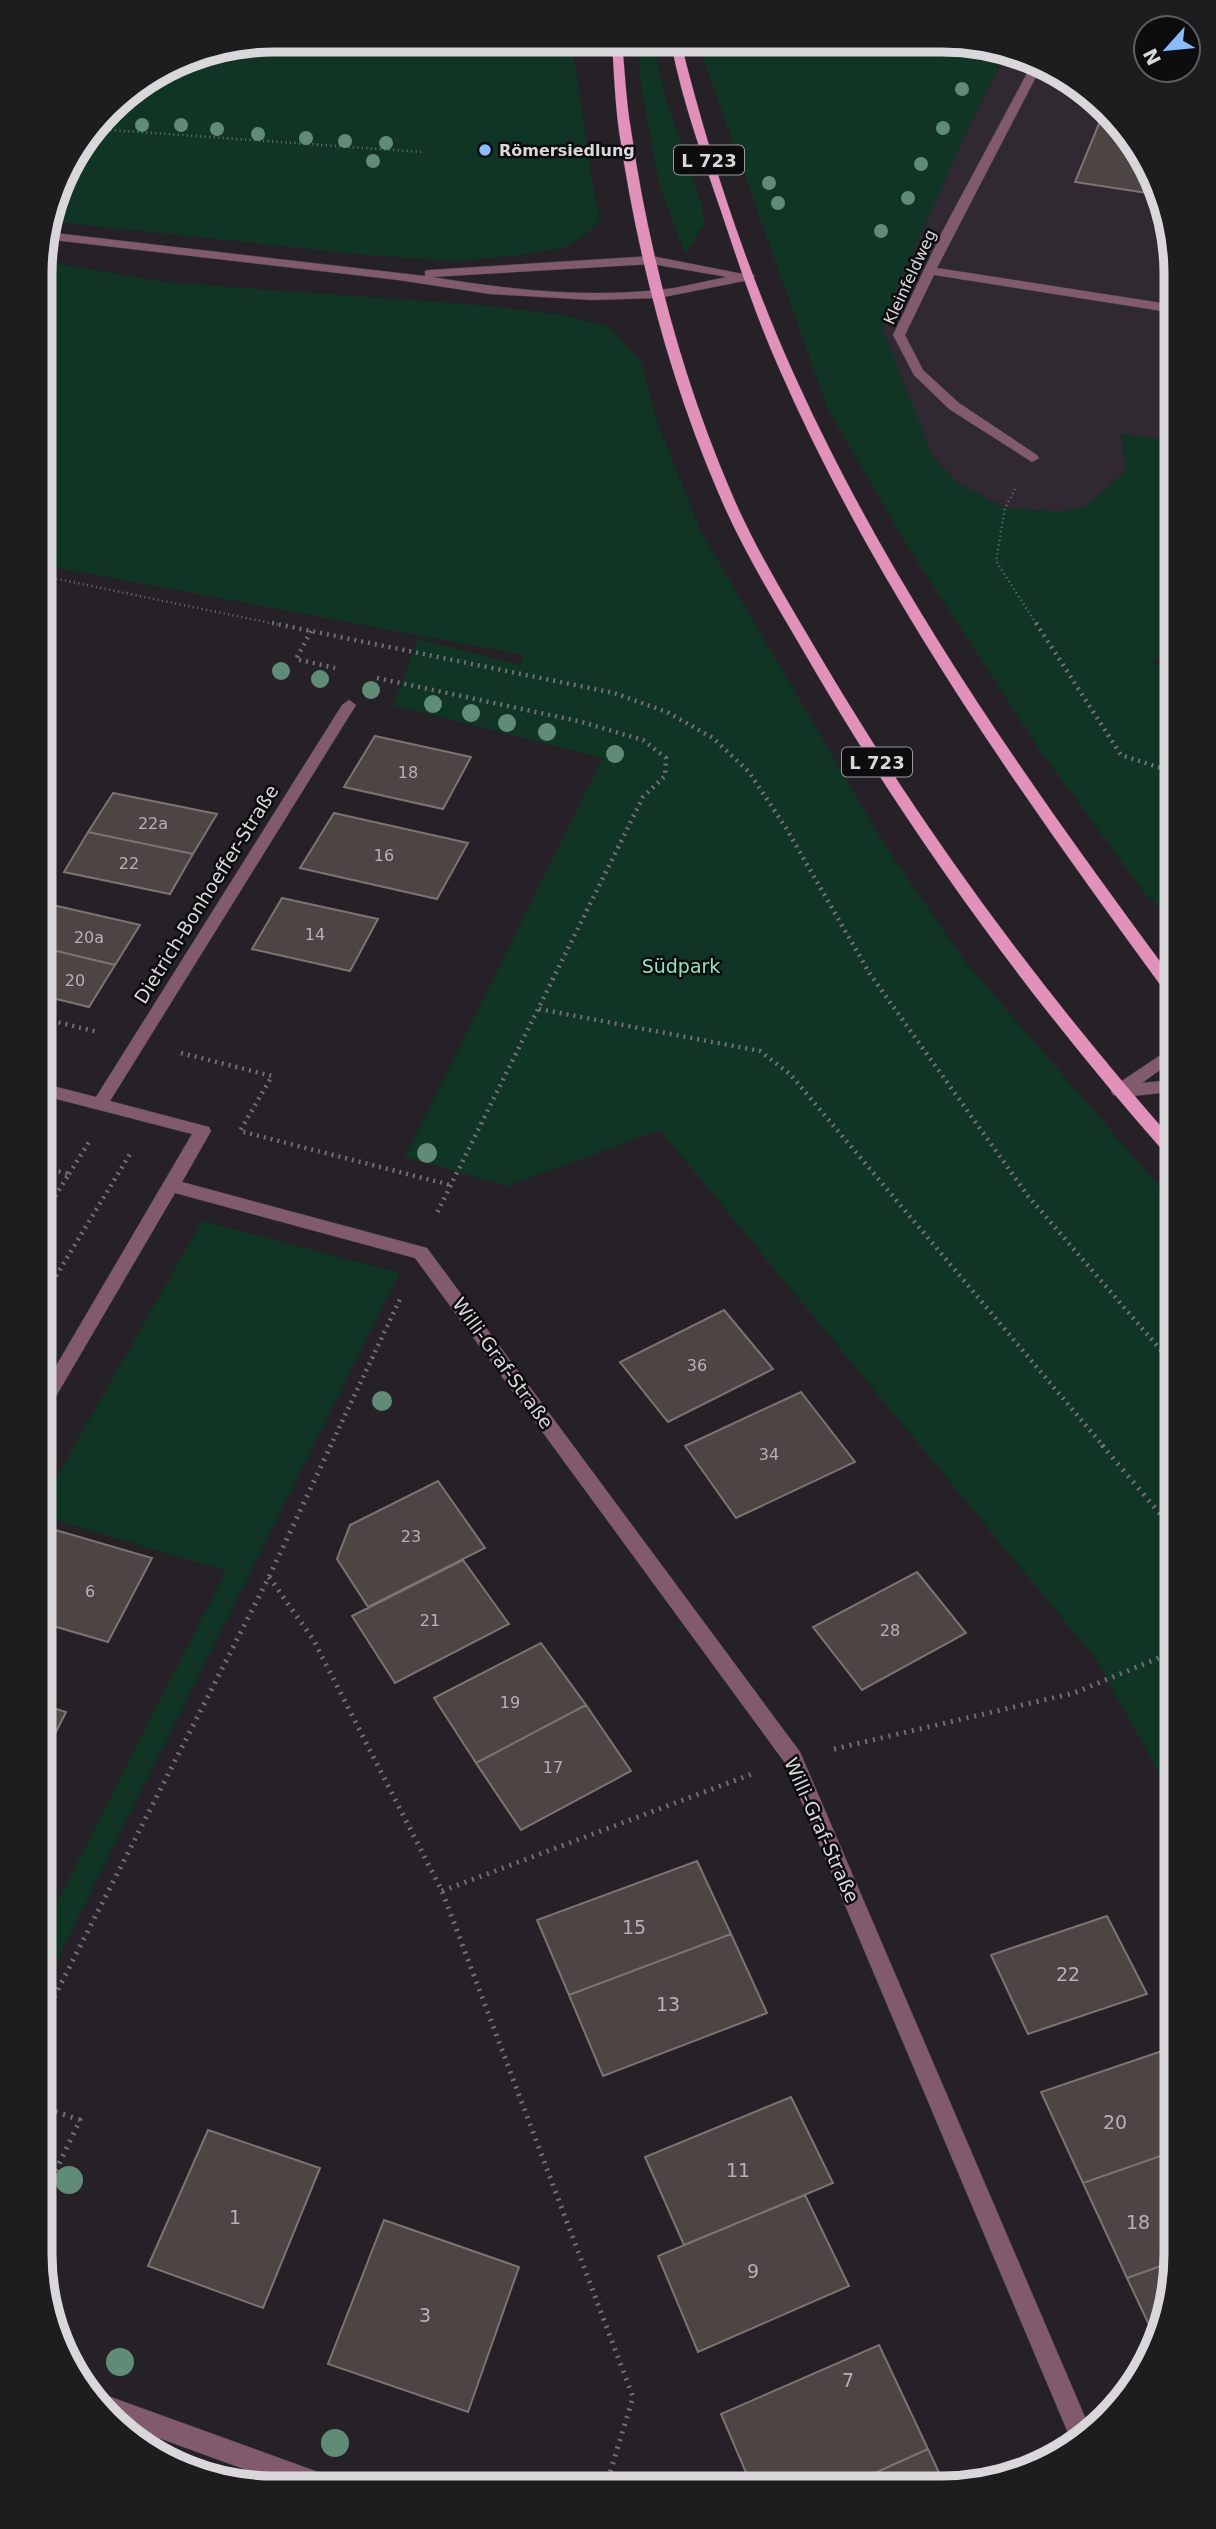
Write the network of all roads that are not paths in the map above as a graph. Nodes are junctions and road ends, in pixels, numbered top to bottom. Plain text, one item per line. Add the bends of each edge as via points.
1 (618, 52) edge
2 (678, 52) edge
3 (1033, 72) edge
4 (56, 236) edge
5 (652, 260) junction
6 (930, 271) junction
7 (398, 276) junction
8 (749, 276) junction
9 (659, 294) junction
10 (1164, 307) edge
11 (1032, 458) road end
12 (349, 705) dead end
13 (1164, 976) edge
14 (1164, 1059) edge
15 (1164, 1087) edge
16 (1119, 1091) junction
17 (53, 1092) edge
18 (100, 1104) junction
19 (1164, 1141) edge
20 (171, 1185) junction
21 (53, 1386) edge
22 (119, 2412) edge
23 (1079, 2428) edge
24 (296, 2476) edge

1 - 5 main road, L 723 via 625,129
2 - 8 main road, L 723 via 691,108
3 - 6 street, Kleinfeldweg
4 - 7 street
5 - 7 street
5 - 8 street
5 - 9 main road, L 723
6 - 10 street
6 - 11 street, Kleinfeldweg via 899,335 918,373 954,406
7 - 9 street via 490,290 592,296
8 - 9 street
8 - 13 main road, L 723 via 792,385 888,568 1084,870
9 - 16 main road, L 723 via 689,401 724,492 766,576 941,860
12 - 18 street, Dietrich-Bonhoeffer-Straße
14 - 16 street
15 - 16 street
16 - 19 main road, L 723
17 - 18 street
18 - 20 street via 202,1131
20 - 21 street
20 - 23 street, Willi-Graf-Straße via 421,1253 793,1758
22 - 24 street

